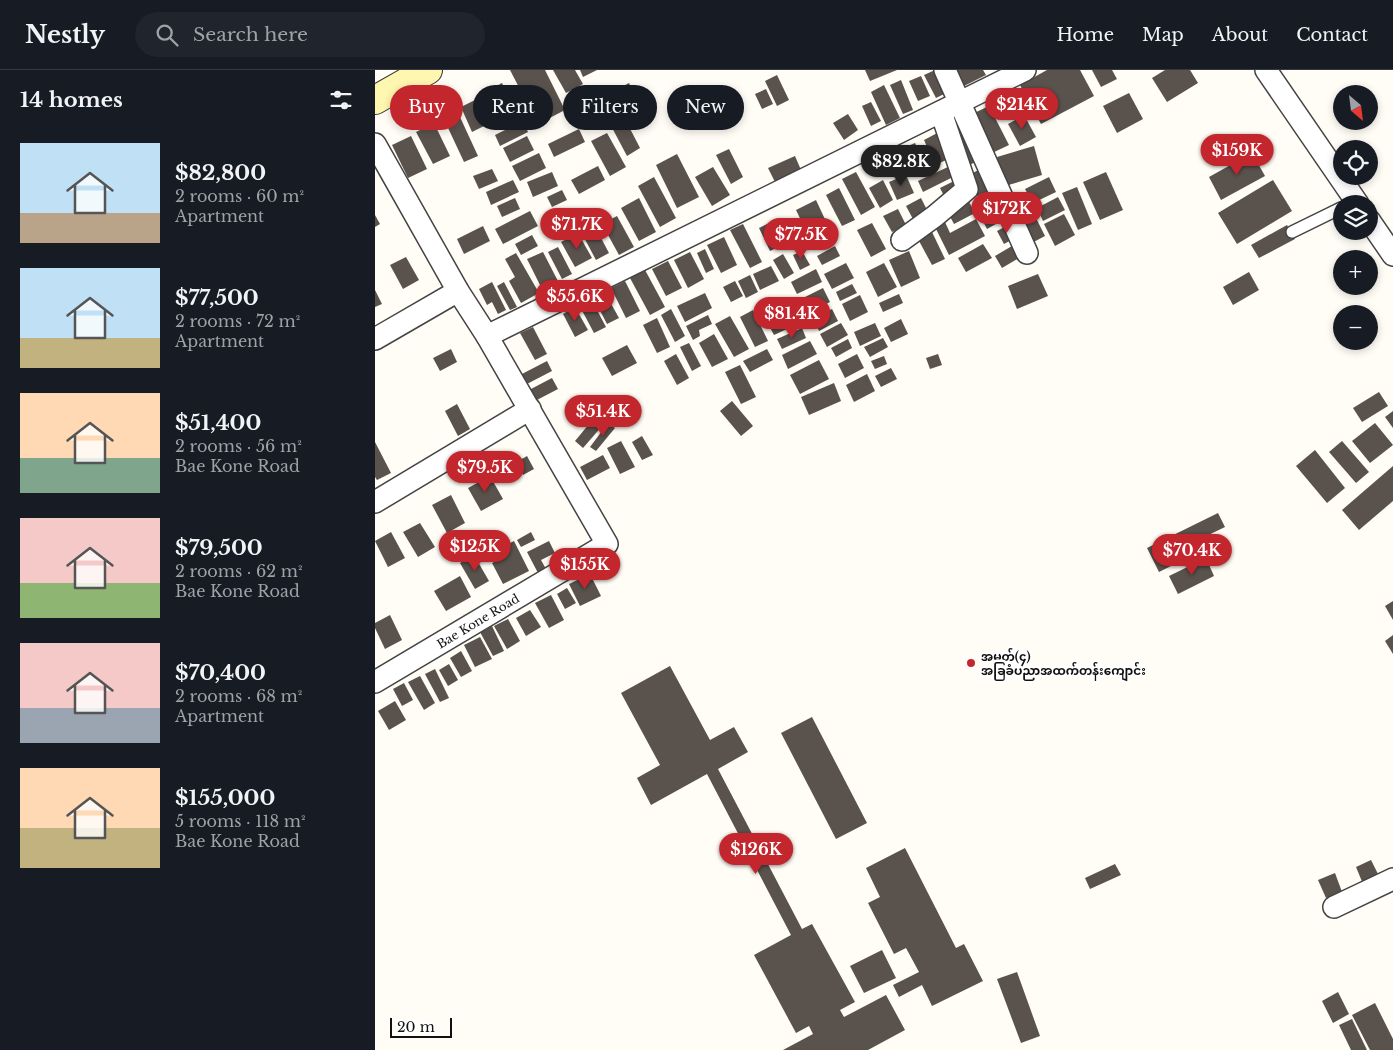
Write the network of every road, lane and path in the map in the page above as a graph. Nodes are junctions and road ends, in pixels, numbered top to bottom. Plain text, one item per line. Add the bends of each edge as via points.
1 (428, 70) edge
2 (945, 70) edge
3 (1025, 70) edge
4 (1265, 70) edge
5 (375, 100) edge
6 (960, 102) junction
7 (941, 112) junction
8 (375, 144) edge
9 (1345, 195) edge
10 (1333, 213) edge
11 (1292, 232) dead end
12 (1378, 233) edge
13 (902, 240) dead end
14 (1027, 253) dead end
15 (1393, 255) edge
16 (458, 292) junction
17 (487, 336) junction
18 (375, 339) edge
19 (529, 409) junction
20 (375, 502) edge
21 (375, 682) edge
22 (1393, 879) edge
23 (1334, 907) dead end

1 - 5 street
2 - 6 street
3 - 6 street
4 - 9 street
6 - 7 street
6 - 14 street
7 - 13 street via 967,189
7 - 17 street
8 - 16 street
10 - 11 lane
12 - 15 street
16 - 17 street
16 - 18 street
17 - 19 street
19 - 20 street
19 - 21 street, Bae Kone Road via 607,544
22 - 23 street

